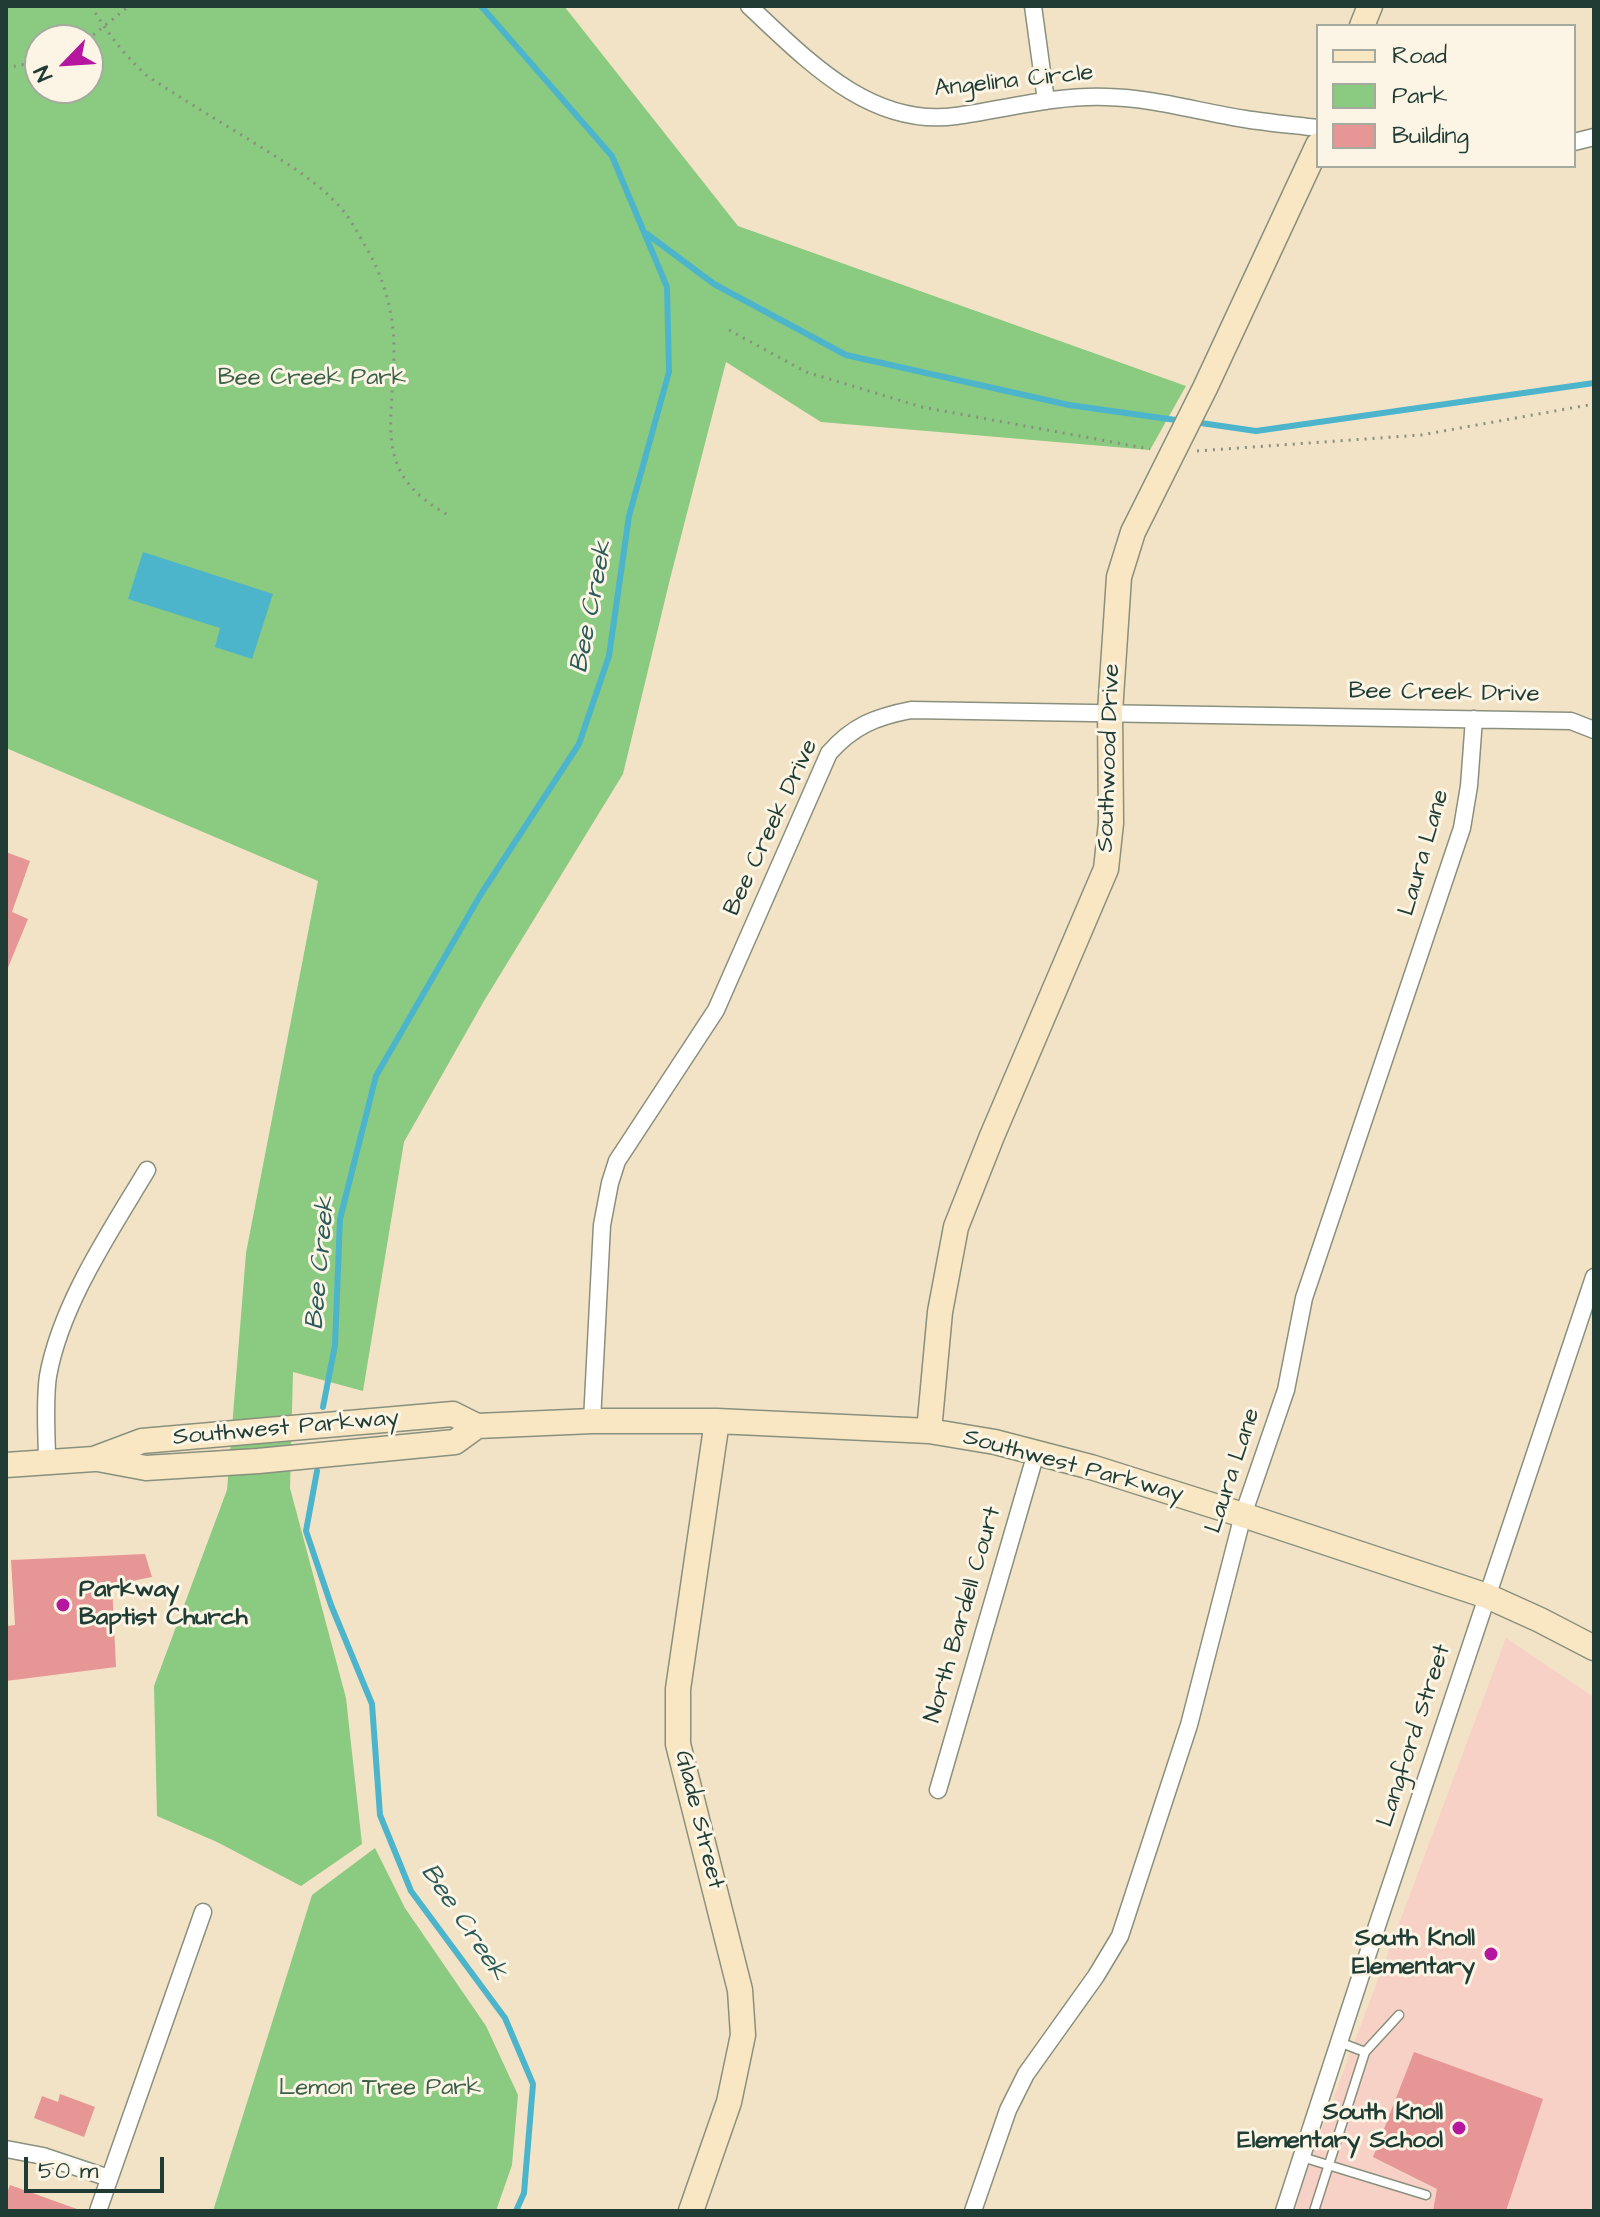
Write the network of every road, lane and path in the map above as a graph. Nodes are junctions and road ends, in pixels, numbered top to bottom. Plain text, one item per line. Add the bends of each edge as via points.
1 (91, 6) edge
2 (129, 6) edge
3 (749, 6) edge
4 (1033, 6) edge
5 (102, 24) edge
6 (104, 27) joint
7 (1046, 101) junction
8 (1316, 128) edge
9 (1316, 149) edge
10 (729, 330) dead end
11 (1594, 404) edge
12 (1161, 451) junction
13 (450, 516) dead end
14 (1110, 712) junction
15 (1474, 719) junction
16 (1594, 730) edge
17 (147, 1170) dead end
18 (1594, 1277) edge
19 (592, 1421) junction
20 (717, 1421) junction
21 (929, 1431) junction
22 (1036, 1453) junction
23 (47, 1463) junction
24 (6, 1465) edge
25 (1243, 1515) junction
26 (1487, 1596) junction
27 (1594, 1648) edge
28 (938, 1790) dead end
29 (203, 1912) dead end
30 (1399, 2015) dead end
31 (1339, 2042) junction
32 (1365, 2052) junction
33 (6, 2149) edge
34 (1302, 2157) junction
35 (1329, 2165) junction
36 (109, 2178) junction
37 (1426, 2195) dead end
38 (98, 2211) edge
39 (691, 2211) edge
40 (973, 2211) edge
41 (1284, 2211) edge
42 (1314, 2211) edge

1 - 5 path
2 - 6 path
3 - 7 street, Angelina Circle via 836,83 871,103 909,115 952,117
4 - 7 street
6 - 13 path via 146,75 298,170 344,212 371,257 391,310 389,422 396,463 419,495
7 - 8 street, Angelina Circle via 1106,97
9 - 12 street, Southwood Drive via 1205,388
10 - 12 path via 806,372 922,407
11 - 12 path via 1421,435
12 - 14 street, Southwood Drive via 1119,577
14 - 15 street, Bee Creek Drive
14 - 19 street, Bee Creek Drive via 911,710 860,726 829,753 716,1010 617,1161 602,1225
14 - 21 street, Southwood Drive via 1106,869 956,1227 940,1312
15 - 16 street, Bee Creek Drive via 1571,721
15 - 25 street, Laura Lane via 1462,828 1304,1298 1286,1390
17 - 23 street via 93,1258 58,1338 48,1379
18 - 26 street, Langford Street
19 - 20 street, Southwest Parkway
19 - 23 street, Southwest Parkway via 477,1426 453,1414 142,1441 94,1459
20 - 21 street, Southwest Parkway
20 - 39 street, Glade Street via 678,1689 678,1744 740,1990 743,2035 729,2102
21 - 22 street, Southwest Parkway
22 - 25 street, Southwest Parkway
22 - 28 street, North Bardell Court
23 - 24 street, Southwest Parkway
25 - 26 street, Southwest Parkway
25 - 40 street, Laura Lane via 1189,1725 1120,1936 1026,2074
26 - 27 street, Southwest Parkway
26 - 31 street, Langford Street
29 - 36 street
30 - 32 lane
31 - 32 lane
31 - 34 street, Langford Street
32 - 35 lane
33 - 36 street
34 - 35 lane
34 - 41 street, Langford Street
35 - 37 lane
35 - 42 lane
36 - 38 street

